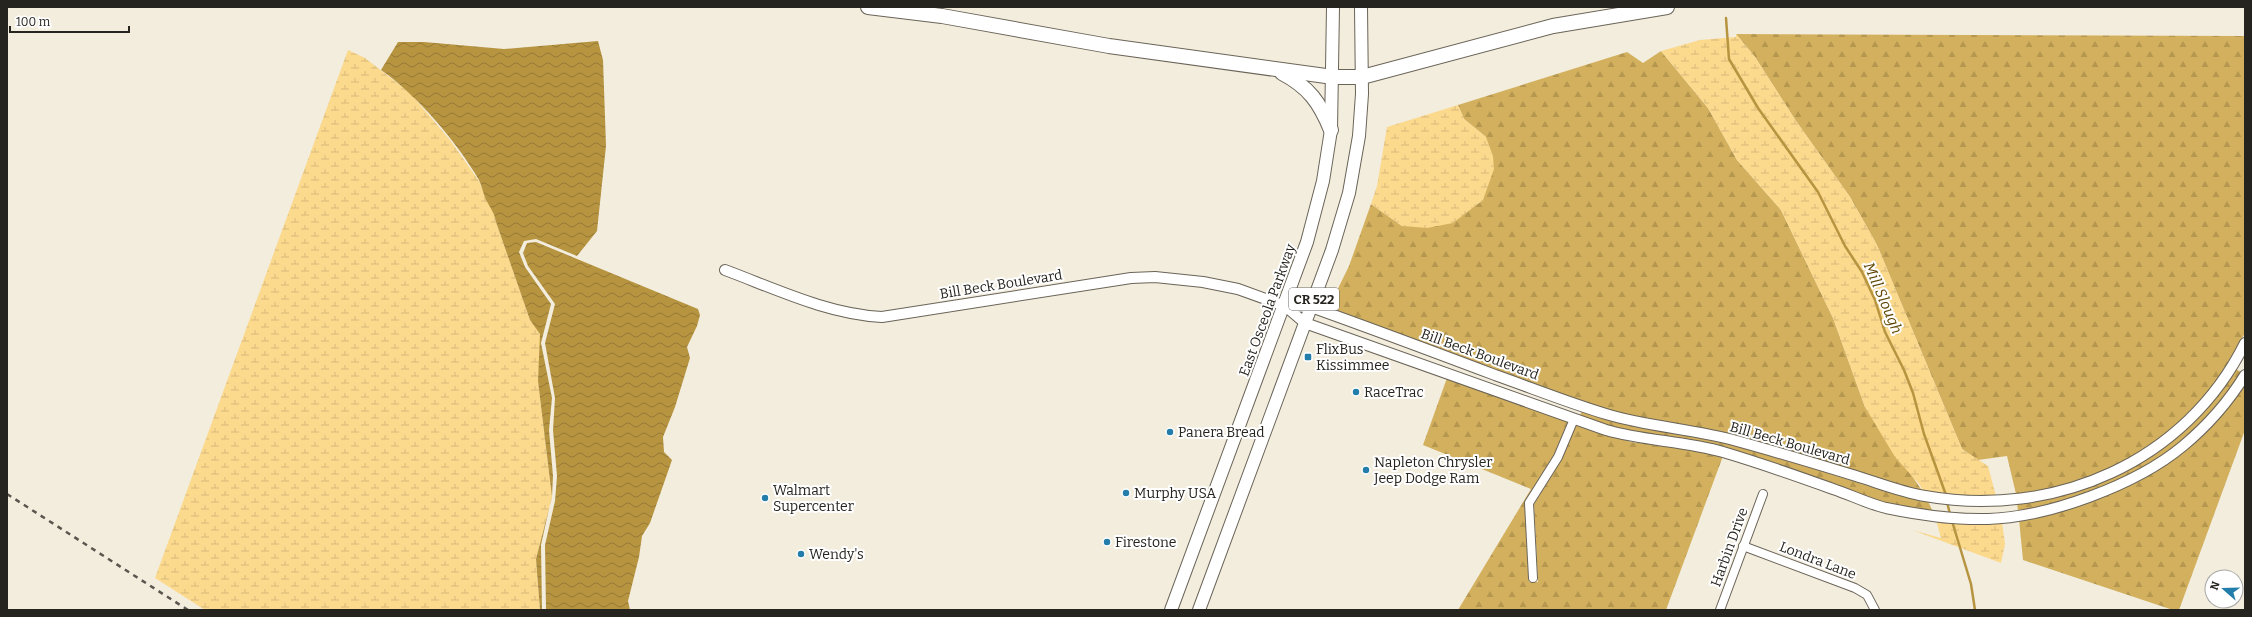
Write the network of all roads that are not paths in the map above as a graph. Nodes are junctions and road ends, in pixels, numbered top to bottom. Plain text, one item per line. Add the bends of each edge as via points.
1 (868, 7) edge
2 (1361, 7) edge
3 (1667, 7) edge
4 (1333, 10) edge
5 (1270, 68) junction
6 (1333, 77) junction
7 (1362, 77) junction
8 (1331, 130) junction
9 (725, 270) dead end
10 (1285, 306) junction
11 (1311, 308) junction
12 (1306, 323) junction
13 (2245, 343) edge
14 (2234, 363) junction
15 (2245, 369) edge
16 (2245, 374) edge
17 (1579, 405) junction
18 (1574, 419) junction
19 (1763, 494) dead end
20 (1743, 546) junction
21 (1533, 578) dead end
22 (1171, 610) edge
23 (1199, 610) edge
24 (1720, 610) edge
25 (1875, 610) edge

1 - 5 highway via 942,16 1109,46
2 - 7 main road, CR 522
3 - 7 highway via 1553,26
4 - 6 main road, East Osceola Parkway / CR 522
5 - 6 highway
5 - 8 highway via 1295,80 1310,92 1324,112
6 - 7 highway
6 - 8 main road, East Osceola Parkway / CR 522
7 - 11 main road, CR 522 via 1359,136 1349,193
8 - 10 main road, East Osceola Parkway / CR 522 via 1323,180 1307,242
9 - 10 street, Bill Beck Boulevard via 833,310 864,316 890,316 1137,277 1212,283
10 - 11 street, Bill Beck Boulevard
10 - 12 street, Bill Beck Boulevard
10 - 22 main road, East Osceola Parkway / CR 522
11 - 12 main road, CR 522
11 - 17 street, Bill Beck Boulevard
12 - 18 street, Bill Beck Boulevard
12 - 23 main road, CR 522
13 - 14 street, Bill Beck Boulevard
14 - 15 street
14 - 17 street, Bill Beck Boulevard via 2218,389 2189,422 2154,450 2106,475 2051,495 1982,500 1925,496 1889,488 1736,440 1643,423
16 - 18 street, Bill Beck Boulevard via 2209,422 2182,447 2152,466 2086,499 2032,513 1989,519 1937,516 1884,507 1720,451 1632,438
17 - 18 street
18 - 21 street via 1558,457 1529,503
19 - 20 street, Harbin Drive
20 - 24 street, Harbin Drive
20 - 25 street, Londra Lane via 1855,588 1867,595

